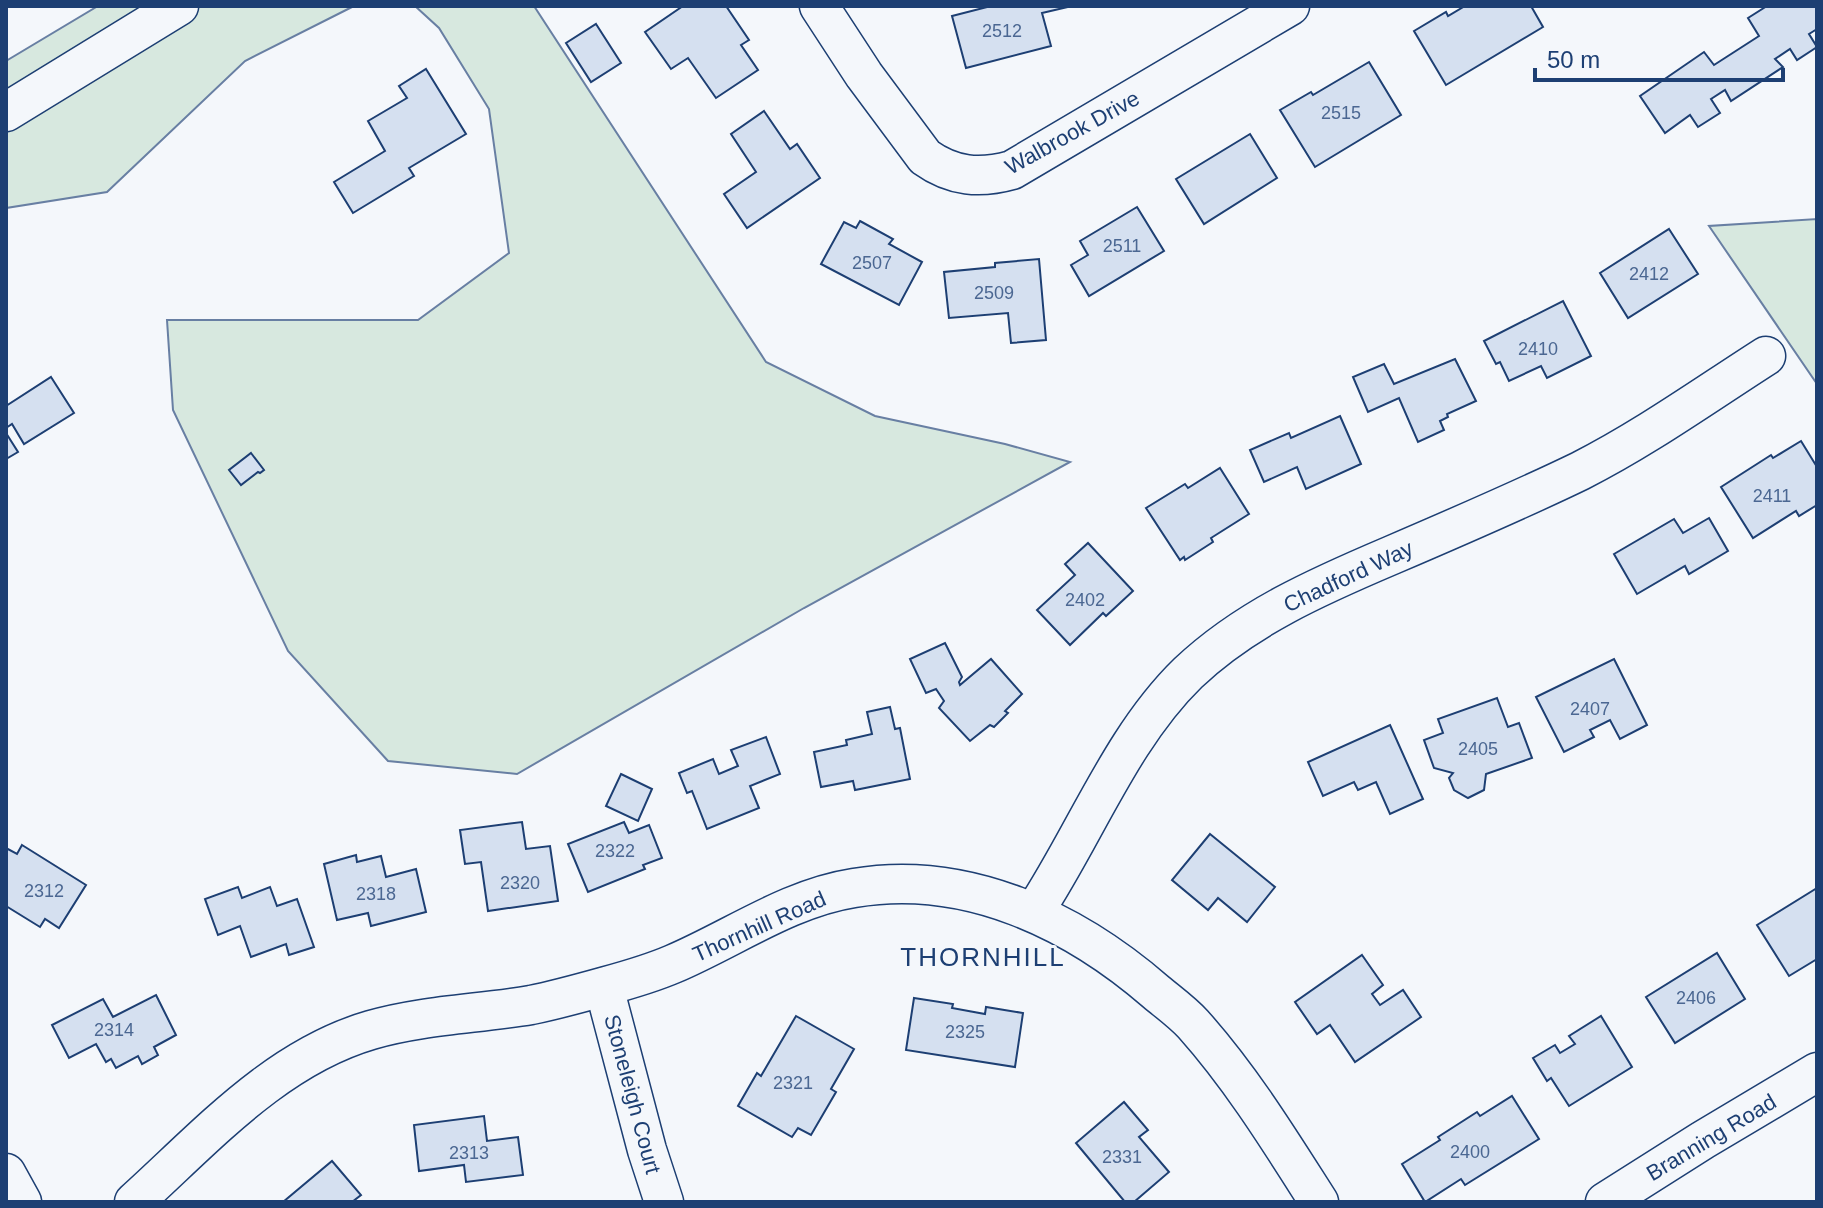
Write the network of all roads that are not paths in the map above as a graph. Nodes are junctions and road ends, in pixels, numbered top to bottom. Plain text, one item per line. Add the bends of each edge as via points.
1 (179, 6) edge
2 (819, 6) edge
3 (1290, 6) edge
4 (6, 112) edge
5 (1766, 356) dead end
6 (1034, 912) junction
7 (604, 987) junction
8 (1817, 1072) edge
9 (6, 1173) edge
10 (22, 1202) edge
11 (134, 1202) edge
12 (664, 1202) edge
13 (1319, 1202) edge
14 (1605, 1202) edge

1 - 4 street
2 - 3 street, Walbrook Drive via 925,157 961,175 988,177 1012,170
5 - 6 street, Chadford Way via 1582,469 1316,588 1217,647 1146,724
6 - 7 street, Thornhill Road via 954,887 900,883 852,888 783,911 671,965
6 - 13 street, Thornhill Road via 1130,968 1191,1021 1260,1109
7 - 11 street, Thornhill Road via 532,1005 417,1020 342,1040 265,1084
7 - 12 street, Stoneleigh Court
8 - 14 street, Branning Road
9 - 10 street

